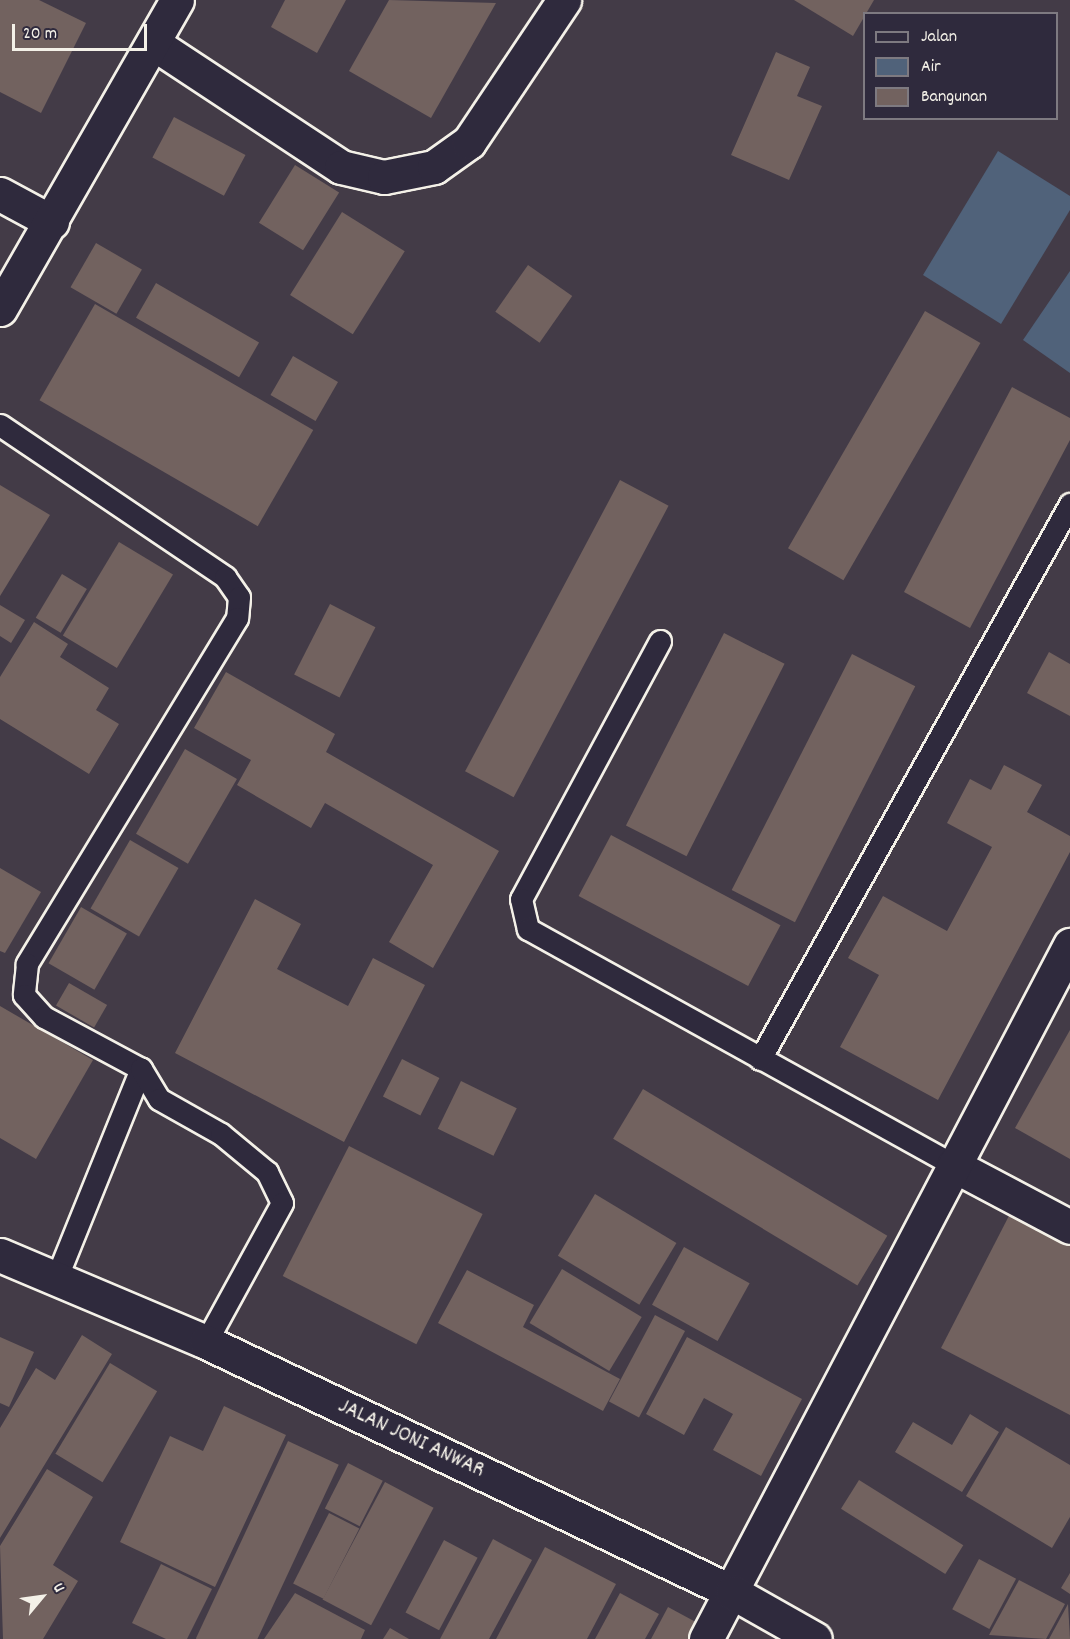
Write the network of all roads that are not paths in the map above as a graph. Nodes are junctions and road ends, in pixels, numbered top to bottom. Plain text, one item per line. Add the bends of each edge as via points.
1 (177, 0) edge
2 (564, 0) edge
3 (153, 43) junction
4 (0, 194) edge
5 (52, 222) junction
6 (0, 309) edge
7 (0, 425) edge
8 (1070, 504) edge
9 (660, 641) dead end
10 (1070, 945) edge
11 (760, 1059) junction
12 (141, 1069) junction
13 (953, 1165) junction
14 (1070, 1227) edge
15 (0, 1255) edge
16 (56, 1279) junction
17 (206, 1342) junction
18 (732, 1592) junction
19 (706, 1639) edge
20 (815, 1639) edge

1 - 3 street
2 - 3 street via 469,142 434,166 384,177 341,167
3 - 5 street
4 - 5 street
5 - 6 street
7 - 12 lane via 225,577 239,597 237,618 27,964 24,995 44,1017
8 - 11 lane
9 - 11 lane via 521,899 521,913 528,929
10 - 13 street
11 - 13 lane
12 - 16 lane
12 - 17 lane via 159,1099 221,1134 267,1172 282,1203
13 - 14 street
13 - 18 street
15 - 16 street, JALAN JONI ANWAR
16 - 17 street, JALAN JONI ANWAR
17 - 18 street, JALAN JONI ANWAR
18 - 19 street
18 - 20 street, JALAN JONI ANWAR

